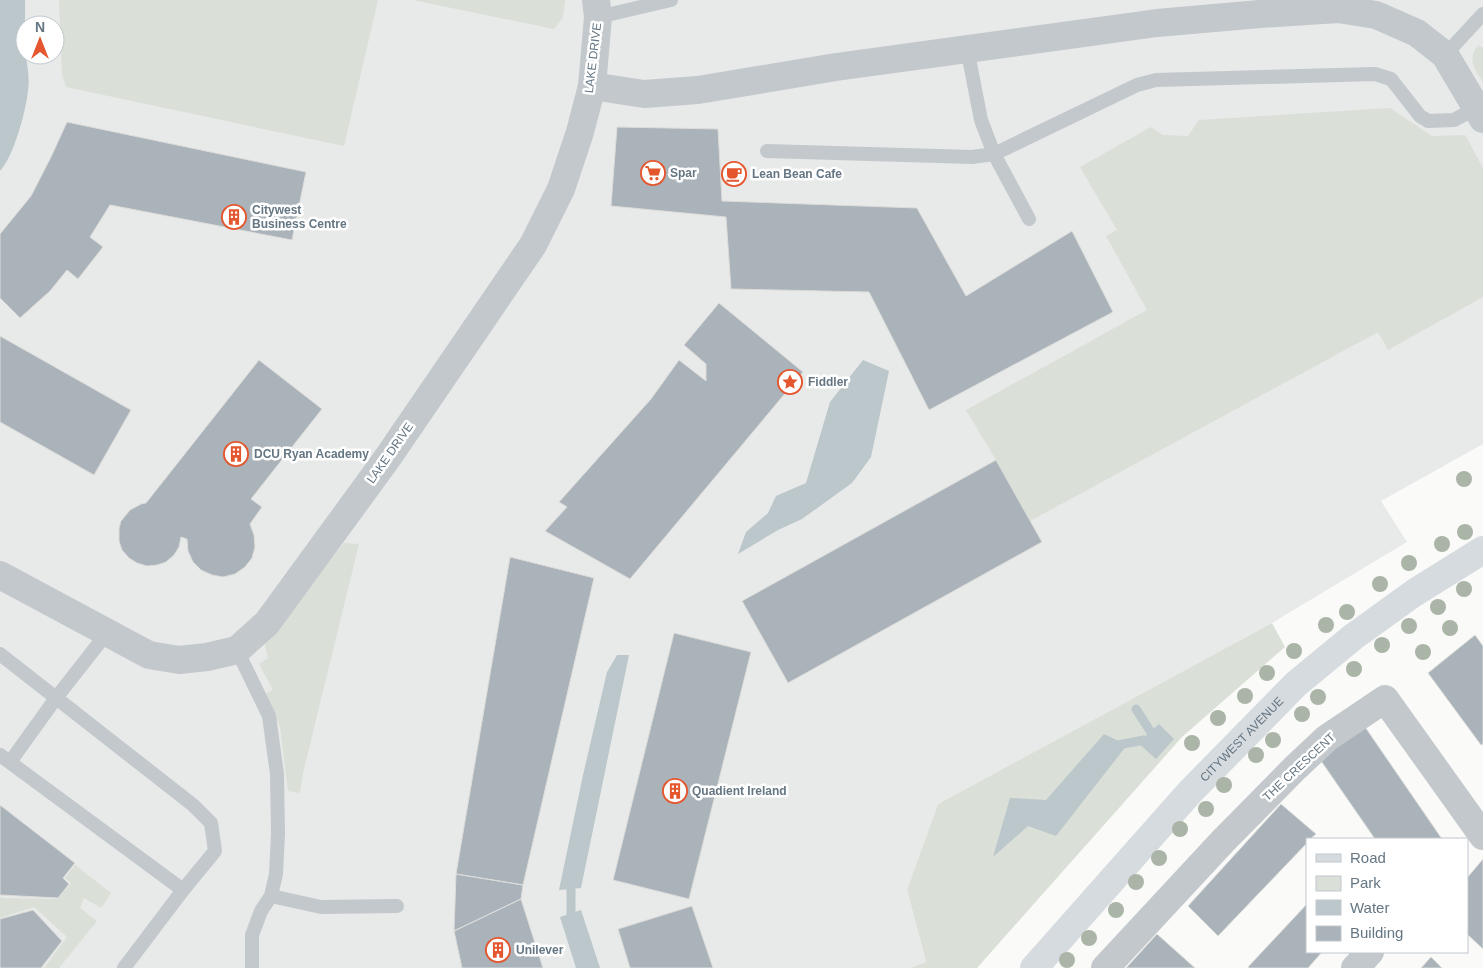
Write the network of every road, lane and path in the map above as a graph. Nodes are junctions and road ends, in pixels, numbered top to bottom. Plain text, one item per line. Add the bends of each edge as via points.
1 (671, 0) edge
2 (597, 8) edge
3 (1483, 14) edge
4 (967, 48) junction
5 (1445, 55) junction
6 (592, 86) junction
7 (1480, 114) edge
8 (767, 151) dead end
9 (994, 154) junction
10 (1028, 219) dead end
11 (1483, 550) edge
12 (0, 575) edge
13 (107, 633) junction
14 (236, 650) junction
15 (0, 654) edge
16 (56, 698) junction
17 (5, 759) edge
18 (1477, 840) edge
19 (183, 890) junction
20 (271, 896) junction
21 (397, 906) dead end
22 (1369, 953) edge
23 (124, 968) edge
24 (252, 968) edge
25 (1034, 968) edge
26 (1105, 968) edge
27 (1355, 968) edge

1 - 2 lane
2 - 6 street, LAKE DRIVE
3 - 5 lane
4 - 5 street via 1157,23 1338,9 1393,22 1417,33
4 - 6 street via 698,90 644,94
4 - 9 lane via 980,120
5 - 7 street
6 - 14 street, LAKE DRIVE via 561,189 534,245 386,460 273,615
7 - 9 lane via 1428,121 1420,116 1390,79 1374,74 1156,80 1137,85
8 - 9 lane
9 - 10 lane
11 - 25 main road, CITYWEST AVENUE via 1406,599 1296,684 1190,792
12 - 13 street, LAKE DRIVE
13 - 14 street, LAKE DRIVE via 149,655 179,660
13 - 16 lane
14 - 20 lane via 269,716 277,774 278,834 276,874
15 - 16 lane
16 - 17 lane
16 - 19 lane via 193,804 211,823 215,851
17 - 19 lane
18 - 26 street, THE CRESCENT via 1385,699 1327,738 1295,768
19 - 23 lane
20 - 21 lane via 321,907
20 - 24 lane via 252,935
22 - 27 street

